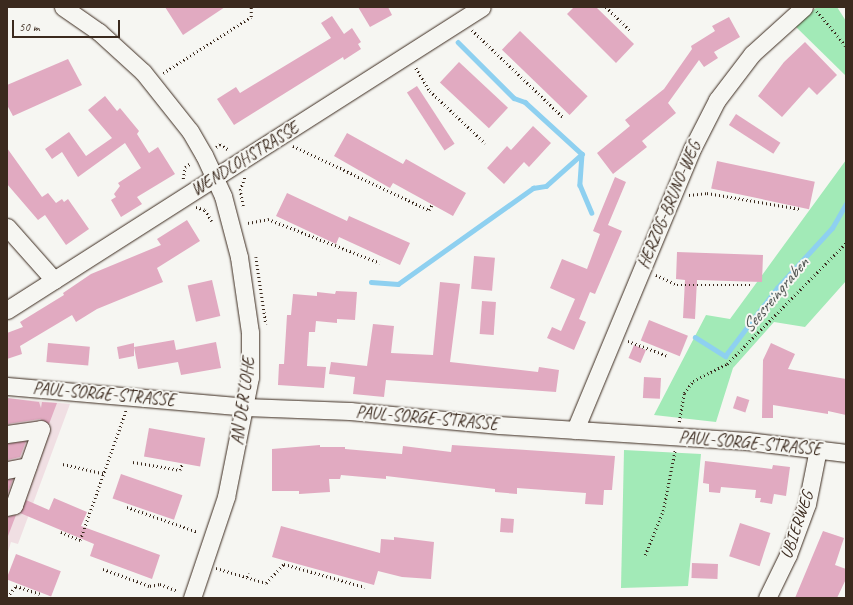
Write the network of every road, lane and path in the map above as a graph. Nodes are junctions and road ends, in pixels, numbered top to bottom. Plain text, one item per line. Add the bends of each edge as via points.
1 (63, 7) edge
2 (250, 7) edge
3 (482, 7) edge
4 (606, 7) edge
5 (804, 7) edge
6 (814, 7) edge
7 (463, 20) junction
8 (631, 31) dead end
9 (846, 46) edge
10 (408, 55) junction
11 (151, 81) junction
12 (564, 118) dead end
13 (278, 138) junction
14 (485, 144) dead end
15 (216, 178) junction
16 (672, 196) junction
17 (432, 204) dead end
18 (801, 209) dead end
19 (205, 210) dead end
20 (248, 223) dead end
21 (214, 225) dead end
22 (7, 227) edge
23 (846, 243) edge
24 (380, 263) dead end
25 (641, 268) junction
26 (54, 280) junction
27 (750, 285) dead end
28 (7, 310) edge
29 (613, 335) junction
30 (668, 356) dead end
31 (7, 386) edge
32 (131, 397) junction
33 (245, 407) junction
34 (575, 430) junction
35 (7, 434) edge
36 (678, 437) junction
37 (818, 449) junction
38 (846, 453) edge
39 (133, 462) dead end
40 (63, 464) dead end
41 (182, 464) dead end
42 (28, 466) junction
43 (7, 470) edge
44 (106, 474) junction
45 (7, 507) edge
46 (127, 507) dead end
47 (61, 532) dead end
48 (214, 537) junction
49 (644, 555) dead end
50 (204, 565) junction
51 (103, 569) dead end
52 (248, 573) dead end
53 (247, 577) junction
54 (365, 587) dead end
55 (40, 594) dead end
56 (7, 597) edge
57 (192, 597) edge
58 (767, 598) edge

1 - 11 street, AN DER LOHE via 99,32
2 - 11 path via 251,17
3 - 7 street, WENDLOHSTRASSE
4 - 8 path
5 - 16 street, HERZOG-BRUNO-WEG via 752,54 734,76 714,107
6 - 9 path
7 - 10 street, WENDLOHSTRASSE
7 - 12 path
10 - 13 street, WENDLOHSTRASSE
10 - 14 path via 430,91
11 - 15 street, AN DER LOHE via 190,131
13 - 15 street, WENDLOHSTRASSE
13 - 17 path via 429,210
15 - 26 street, WENDLOHSTRASSE
15 - 33 street, AN DER LOHE via 239,257 246,301 250,361
16 - 18 path via 707,193
16 - 25 street, HERZOG-BRUNO-WEG
19 - 21 path
20 - 24 path via 268,219
22 - 26 street
23 - 36 path via 727,364 693,381 682,400
25 - 27 path via 677,284
25 - 29 street, HERZOG-BRUNO-WEG
26 - 28 street, WENDLOHSTRASSE
29 - 30 path
29 - 34 street, HERZOG-BRUNO-WEG
31 - 32 street, PAUL-SORGE-STRASSE
32 - 33 street, PAUL-SORGE-STRASSE
32 - 44 path
33 - 34 street, PAUL-SORGE-STRASSE via 350,411
33 - 48 street, AN DER LOHE via 226,497
34 - 36 street, PAUL-SORGE-STRASSE
35 - 42 street via 41,429
36 - 37 street, PAUL-SORGE-STRASSE
36 - 49 path via 662,511
37 - 38 street, PAUL-SORGE-STRASSE
37 - 58 street, UBIERWEG via 807,504 788,555
39 - 41 path via 180,470
40 - 44 path
42 - 43 street
42 - 45 street via 14,506
44 - 47 path via 80,540
46 - 48 path
48 - 50 street, AN DER LOHE
50 - 53 path
50 - 57 street, AN DER LOHE
51 - 57 path via 150,586 160,584
52 - 53 path
53 - 54 path via 266,583 284,564
55 - 56 path via 16,586

